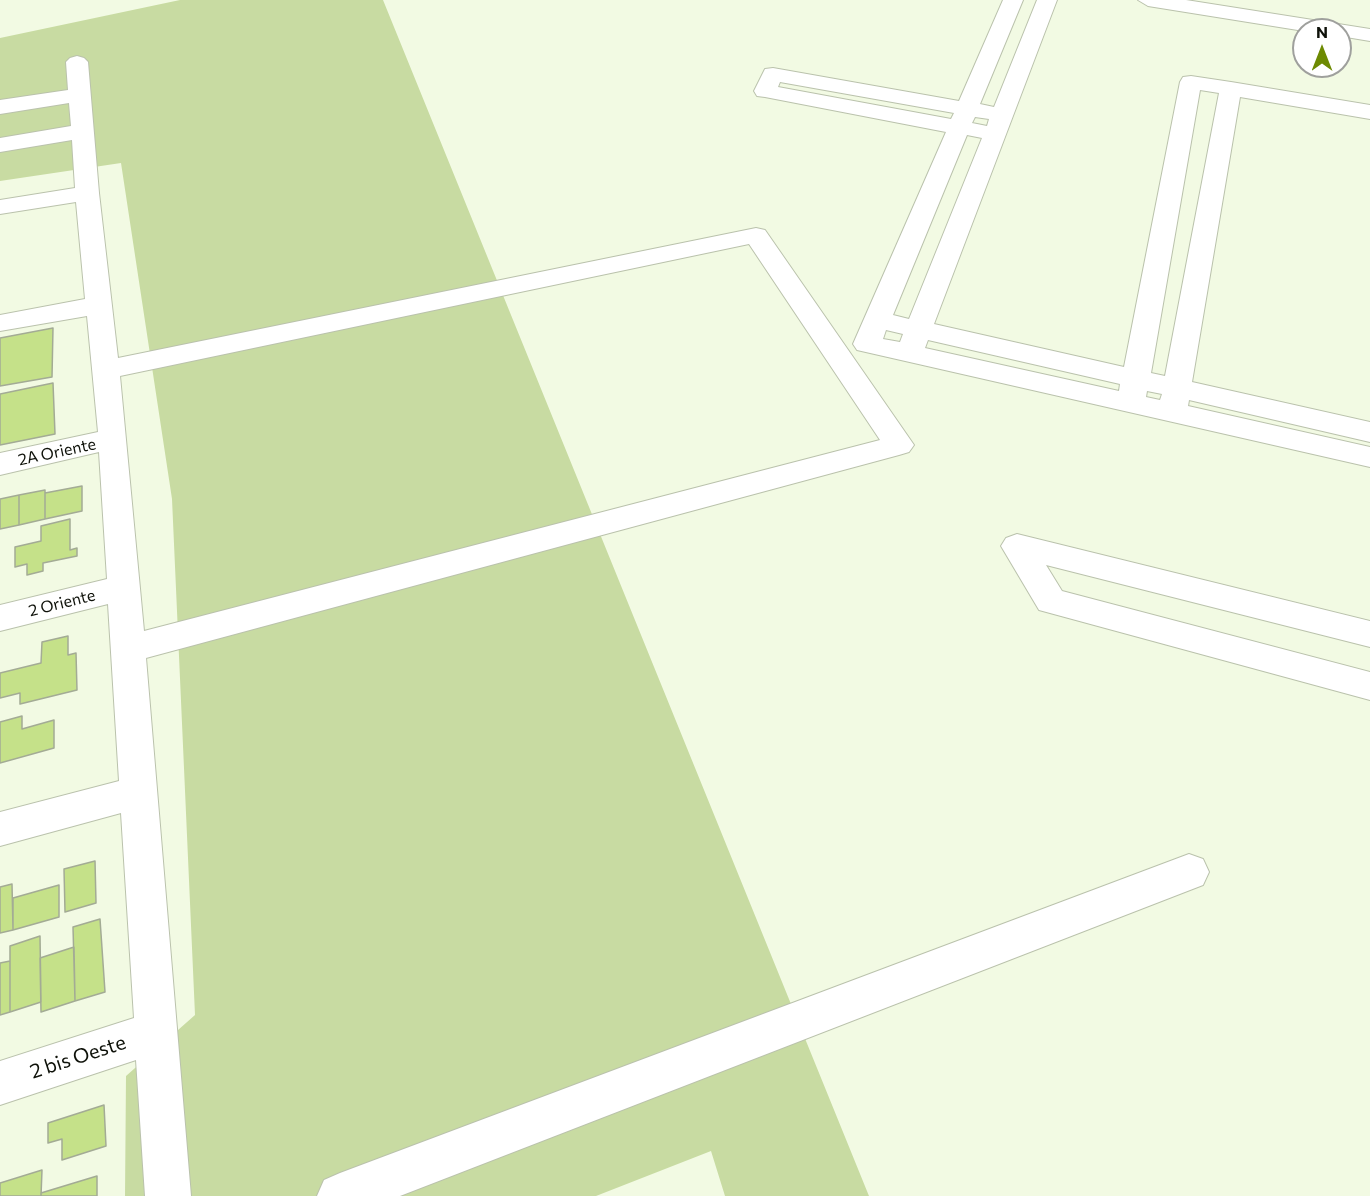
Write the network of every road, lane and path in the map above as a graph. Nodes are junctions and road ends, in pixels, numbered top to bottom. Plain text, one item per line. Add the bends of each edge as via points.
1 (1013, 0) edge
2 (1047, 0) edge
3 (1148, 0) edge
4 (1238, 0) edge
5 (1370, 20) edge
6 (1370, 35) edge
7 (77, 62) dead end
8 (80, 95) junction
9 (1229, 97) junction
10 (0, 107) edge
11 (1370, 112) edge
12 (963, 118) junction
13 (998, 124) junction
14 (1370, 129) edge
15 (83, 131) junction
16 (0, 145) edge
17 (87, 193) junction
18 (0, 207) edge
19 (1166, 216) junction
20 (1206, 224) junction
21 (99, 304) junction
22 (0, 323) edge
23 (914, 342) junction
24 (106, 370) junction
25 (1133, 391) junction
26 (1175, 400) junction
27 (1370, 432) edge
28 (113, 439) junction
29 (1370, 457) edge
30 (0, 464) edge
31 (124, 587) junction
32 (0, 618) edge
33 (1370, 634) edge
34 (128, 649) junction
35 (1370, 686) edge
36 (138, 792) junction
37 (0, 829) edge
38 (1190, 872) dead end
39 (156, 1032) junction
40 (0, 1083) edge
41 (168, 1196) edge
42 (340, 1196) edge

1 - 12 street
2 - 13 street
3 - 6 street
4 - 5 street
7 - 8 street
8 - 10 street
8 - 15 street
9 - 11 street
9 - 14 street
9 - 19 street via 1191,82
9 - 20 street
12 - 12 street via 773,74 765,91
12 - 13 street
12 - 23 street via 878,320
13 - 23 street
15 - 16 street
15 - 17 street
17 - 18 street
17 - 21 street
19 - 20 street
19 - 25 street
20 - 26 street
21 - 22 street
21 - 24 street
23 - 25 street
24 - 28 street
24 - 34 street via 756,235 899,445
25 - 26 street
26 - 27 street
26 - 29 street
28 - 30 street, 2A Oriente
28 - 31 street
31 - 32 street, 2 Oriente
31 - 34 street
33 - 35 street via 1017,546 1051,601
34 - 36 street
36 - 37 street
36 - 39 street
38 - 42 street
39 - 40 street, 2 bis Oeste
39 - 41 street

